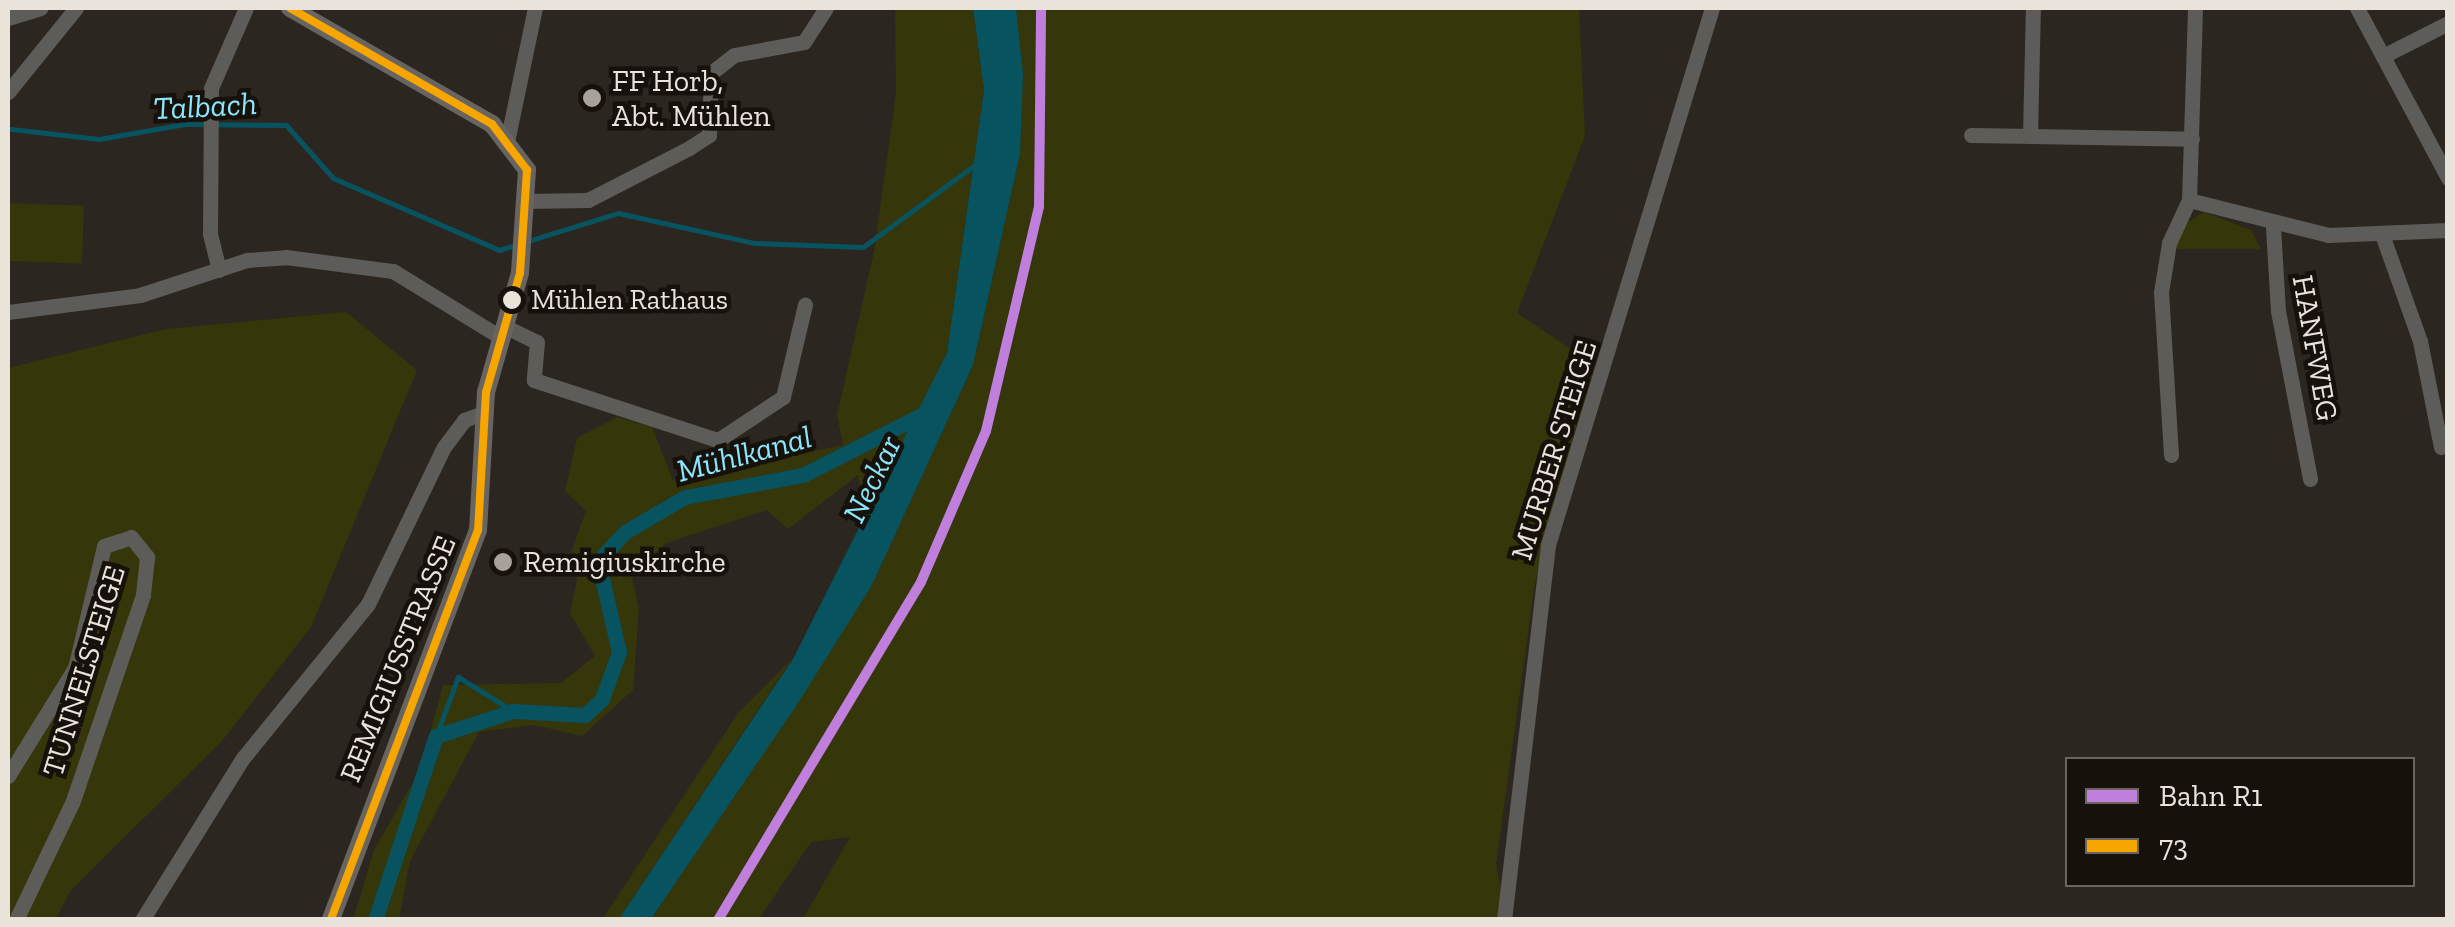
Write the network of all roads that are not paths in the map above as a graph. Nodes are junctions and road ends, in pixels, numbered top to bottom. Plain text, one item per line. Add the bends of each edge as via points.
1 (40, 8) edge
2 (76, 8) edge
3 (246, 8) edge
4 (290, 8) edge
5 (535, 8) edge
6 (826, 8) edge
7 (1712, 8) edge
8 (2032, 8) edge
9 (2195, 8) edge
10 (2357, 8) edge
11 (8, 18) edge
12 (2448, 23) edge
13 (2383, 56) junction
14 (8, 92) edge
15 (1971, 135) dead end
16 (2030, 136) junction
17 (508, 137) junction
18 (2192, 140) junction
19 (2448, 178) edge
20 (2189, 200) junction
21 (526, 201) junction
22 (2273, 227) junction
23 (2448, 230) edge
24 (2384, 240) junction
25 (220, 270) junction
26 (805, 304) dead end
27 (8, 312) edge
28 (504, 332) junction
29 (483, 412) junction
30 (2441, 447) dead end
31 (2171, 455) dead end
32 (2310, 478) dead end
33 (8, 776) edge
34 (16, 920) edge
35 (142, 920) edge
36 (331, 920) edge
37 (1504, 920) edge

1 - 11 street
2 - 14 street
3 - 25 street via 210,105
4 - 17 main road
5 - 17 street
6 - 21 street via 804,42 734,55 711,74 709,135 689,148 588,200
7 - 37 street, MURBER STEIGE via 1548,546
8 - 16 street
9 - 18 street
10 - 13 street
12 - 13 street
13 - 19 street
15 - 16 street
16 - 18 street
17 - 21 main road, REMIGIUSSTRASSE via 527,170
18 - 20 street
20 - 22 street
20 - 31 street via 2161,292
21 - 28 main road, REMIGIUSSTRASSE via 521,267
22 - 24 street
22 - 32 street, HANFWEG via 2278,311
23 - 24 street
24 - 30 street via 2417,332
25 - 27 street via 140,295
25 - 28 street via 286,257 392,271
26 - 28 street via 784,396 718,440 534,380 537,342
28 - 29 main road, REMIGIUSSTRASSE
29 - 35 street via 464,420 444,447 368,604 243,758
29 - 36 main road, REMIGIUSSTRASSE via 482,498 467,572 361,822
33 - 34 street, TUNNELSTEIGE via 75,668 104,546 132,538 146,557 143,595 72,803

